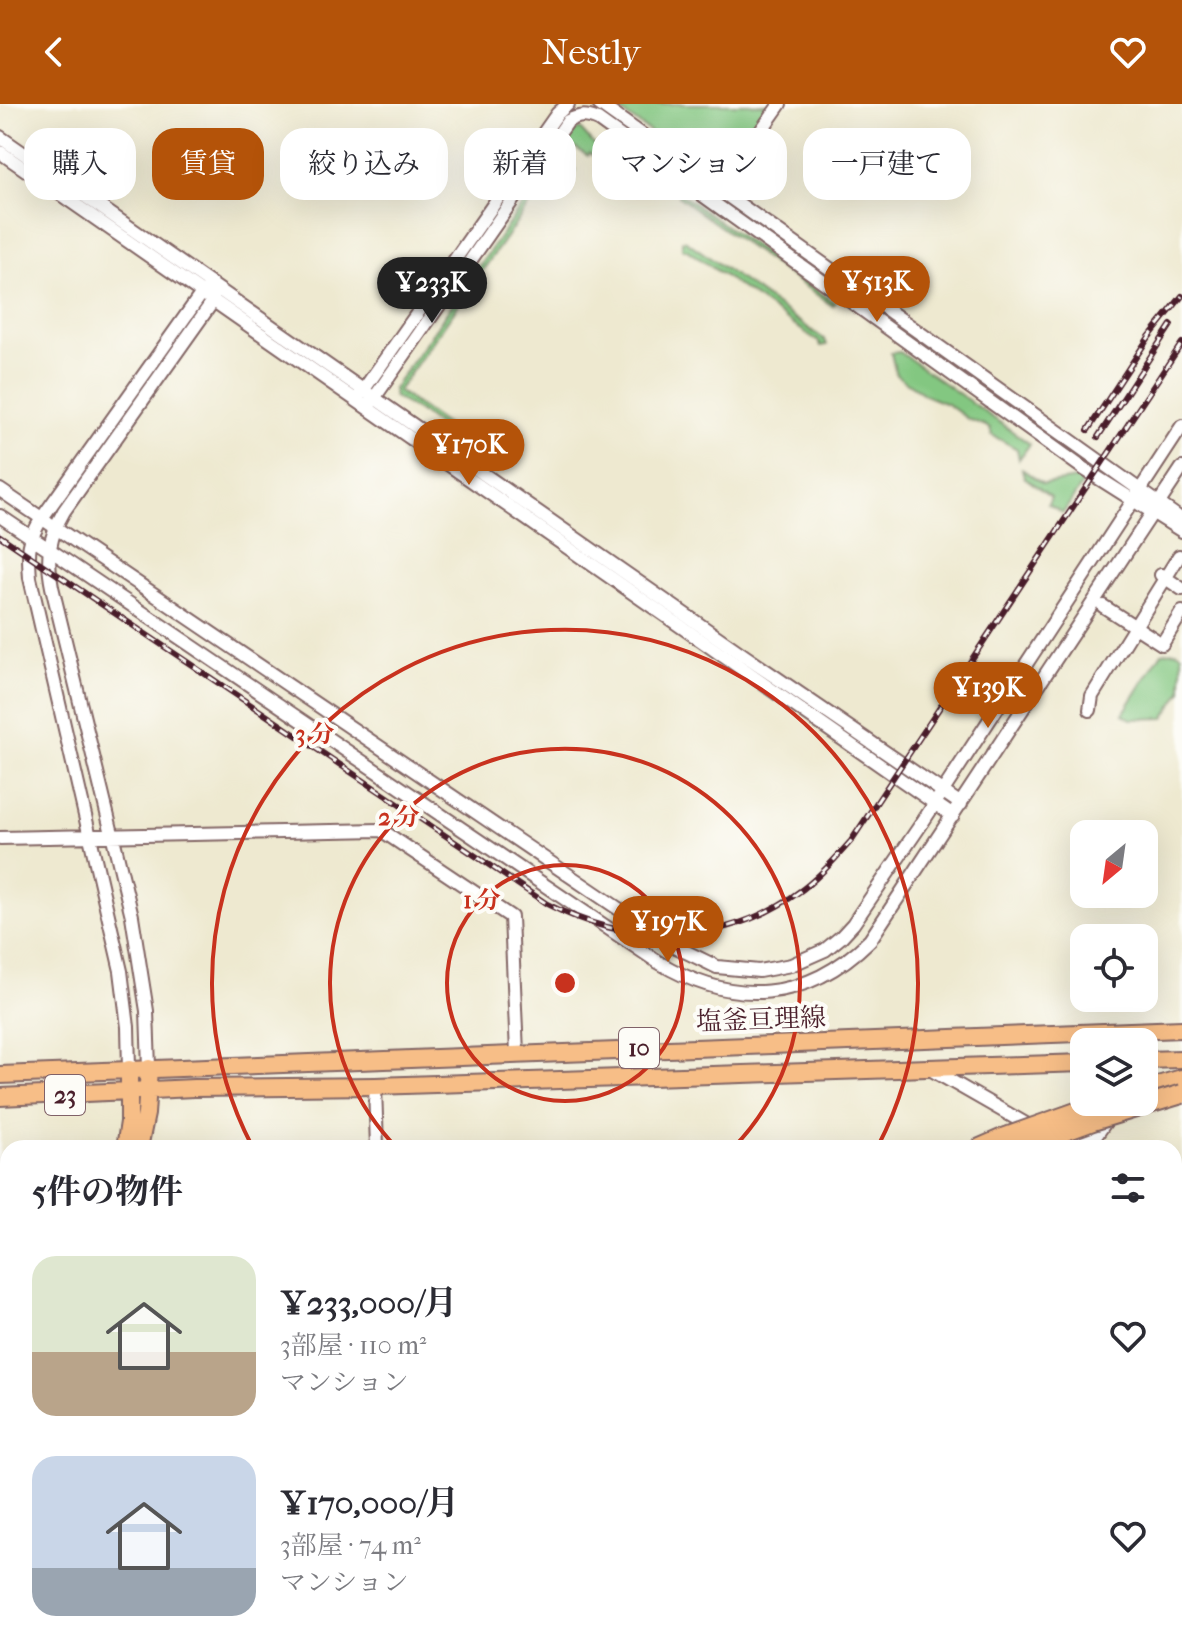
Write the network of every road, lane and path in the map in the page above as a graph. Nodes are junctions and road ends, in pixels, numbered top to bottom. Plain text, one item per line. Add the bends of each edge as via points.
1 (568, 104) edge
2 (599, 104) edge
3 (780, 104) edge
4 (633, 128) edge
5 (763, 128) edge
6 (0, 137) edge
7 (0, 152) edge
8 (734, 200) edge
9 (711, 202) joint
10 (209, 294) junction
11 (365, 400) junction
12 (1182, 426) edge
13 (1182, 468) edge
14 (1141, 489) junction
15 (0, 490) edge
16 (1133, 501) junction
17 (1156, 508) junction
18 (0, 516) edge
19 (42, 518) junction
20 (1182, 520) edge
21 (55, 527) junction
22 (1182, 531) edge
23 (30, 536) junction
24 (48, 548) junction
25 (1179, 556) dead end
26 (1163, 577) junction
27 (1182, 589) edge
28 (1103, 606) dead end
29 (1182, 612) edge
30 (1135, 627) junction
31 (1090, 710) dead end
32 (943, 792) junction
33 (935, 804) junction
34 (961, 804) junction
35 (953, 816) junction
36 (88, 834) junction
37 (112, 834) junction
38 (0, 838) edge
39 (1158, 1029) edge
40 (1182, 1029) edge
41 (1070, 1032) edge
42 (517, 1053) junction
43 (1182, 1059) edge
44 (1158, 1061) edge
45 (1070, 1064) edge
46 (149, 1068) junction
47 (129, 1069) junction
48 (930, 1069) junction
49 (0, 1075) edge
50 (1182, 1079) edge
51 (375, 1086) junction
52 (1158, 1086) edge
53 (148, 1091) junction
54 (130, 1093) junction
55 (1182, 1094) edge
56 (0, 1097) edge
57 (1072, 1116) edge
58 (1109, 1116) edge
59 (1097, 1134) junction
60 (126, 1140) edge
61 (140, 1140) edge
62 (377, 1140) edge
63 (1018, 1140) edge
64 (1022, 1140) edge
65 (1054, 1140) edge
66 (1083, 1140) edge
67 (1099, 1140) edge

1 - 11 street
2 - 4 street
3 - 5 street
6 - 10 street
7 - 10 street
8 - 14 street
9 - 11 street via 598,120 577,116 568,121
9 - 16 street
10 - 11 street
10 - 19 street
10 - 21 street
11 - 32 street
11 - 33 street
12 - 14 street
13 - 17 street
14 - 16 street
14 - 17 street
15 - 19 street
16 - 17 street
16 - 32 street
17 - 20 street
17 - 22 street
17 - 34 street
18 - 23 street
19 - 21 street
19 - 23 street
21 - 24 street
21 - 33 street via 657,935 717,967 773,970 825,950 853,924
23 - 24 street
23 - 36 street via 30,578
24 - 35 street via 649,956 706,986 771,992 836,969 870,940
24 - 37 street via 52,587
25 - 26 street
26 - 27 street
26 - 30 street
28 - 30 street
29 - 30 street via 1162,644
30 - 31 street via 1092,696
32 - 33 street
32 - 34 street
33 - 35 street
34 - 35 street
36 - 37 street
36 - 38 street
36 - 47 street via 121,971
37 - 42 street via 381,830 511,917
37 - 46 street via 141,964
39 - 40 main road, 塩釜亘理線 / 10
41 - 42 main road, 塩釜亘理線 / 10
42 - 46 main road, 塩釜亘理線 / 10
43 - 44 main road
45 - 48 main road, 10
46 - 47 main road, 塩釜亘理線 / 10
46 - 53 main road
47 - 49 main road, 23
47 - 54 main road
48 - 51 main road, 10
48 - 65 street
50 - 52 highway
51 - 53 main road, 10
51 - 62 street
53 - 54 main road, 10
53 - 61 main road
54 - 56 main road, 23
54 - 60 main road
55 - 64 highway, bridge
57 - 63 highway, bridge
58 - 59 street
59 - 66 street
59 - 67 street

